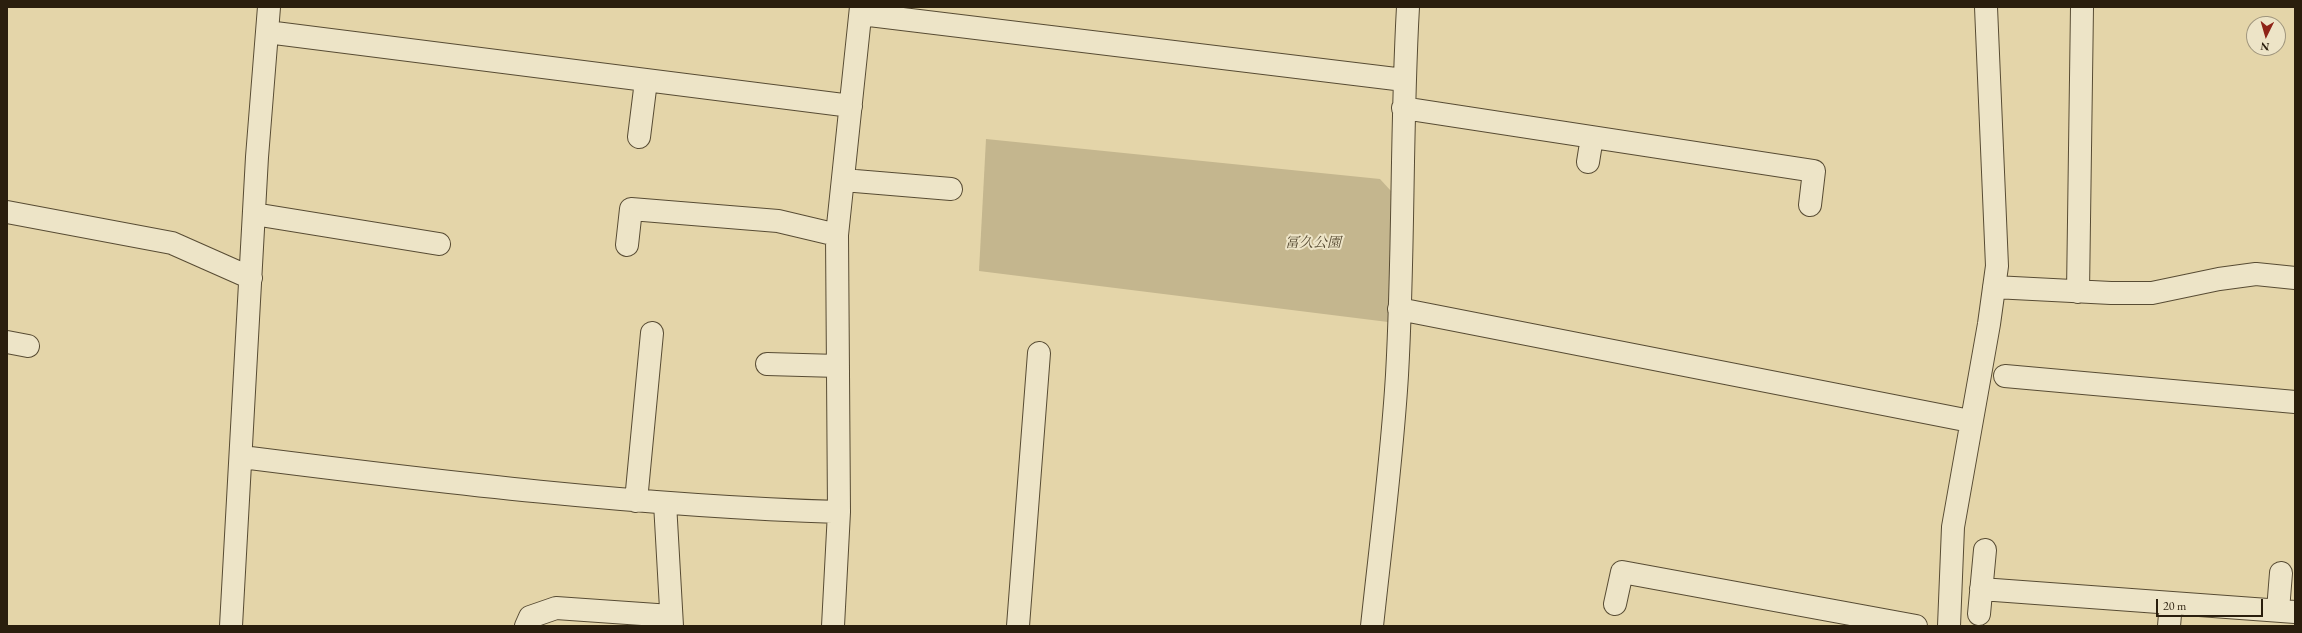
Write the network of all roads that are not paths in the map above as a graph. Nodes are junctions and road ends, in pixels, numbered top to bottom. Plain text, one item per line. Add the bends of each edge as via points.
1 (270, 7) edge
2 (1408, 7) edge
3 (1986, 7) edge
4 (2082, 7) edge
5 (861, 10) edge
6 (267, 32) junction
7 (1404, 80) junction
8 (646, 81) junction
9 (851, 106) junction
10 (1403, 108) junction
11 (639, 137) dead end
12 (1592, 137) junction
13 (1588, 162) dead end
14 (843, 180) junction
15 (951, 190) dead end
16 (1810, 205) dead end
17 (7, 212) edge
18 (254, 214) junction
19 (837, 235) junction
20 (438, 244) dead end
21 (627, 245) dead end
22 (251, 278) junction
23 (2295, 278) edge
24 (1994, 287) junction
25 (2078, 292) junction
26 (1399, 309) junction
27 (652, 334) dead end
28 (1039, 353) dead end
29 (767, 364) dead end
30 (838, 366) junction
31 (2004, 376) dead end
32 (2295, 402) edge
33 (1970, 421) junction
34 (242, 457) junction
35 (636, 501) junction
36 (665, 503) junction
37 (839, 512) junction
38 (1985, 550) dead end
39 (2281, 573) dead end
40 (1981, 589) junction
41 (2171, 603) junction
42 (1615, 604) dead end
43 (2286, 611) edge
44 (1979, 614) dead end
45 (672, 621) edge
46 (231, 626) edge
47 (526, 626) edge
48 (833, 626) edge
49 (1018, 626) edge
50 (1372, 626) edge
51 (1916, 626) edge
52 (1949, 626) edge
53 (2169, 626) edge

1 - 6 street
2 - 7 street
3 - 24 street via 1997,266
4 - 25 street
5 - 7 street
5 - 9 street
6 - 8 street
6 - 18 street
7 - 10 street
8 - 9 street
8 - 11 street
9 - 14 street
10 - 12 street
10 - 26 street
12 - 13 street
12 - 16 street via 1814,171
14 - 15 street
14 - 19 street
17 - 22 street via 172,244
18 - 20 street
18 - 22 street
19 - 21 street via 778,221 631,210
19 - 30 street
22 - 34 street
23 - 25 street via 2256,274 2152,293
24 - 25 street
24 - 33 street
26 - 33 street
26 - 50 street via 1397,375
27 - 35 street
28 - 49 street
29 - 30 street
30 - 37 street
31 - 32 street
33 - 52 street via 1953,527
34 - 35 street via 435,481
34 - 46 street
35 - 36 street
36 - 37 street via 729,509
36 - 45 street
37 - 48 street
38 - 40 street
39 - 43 street
40 - 41 street
40 - 44 street
41 - 43 street
41 - 53 street
42 - 51 street via 1622,572
45 - 47 street via 556,608 530,616

